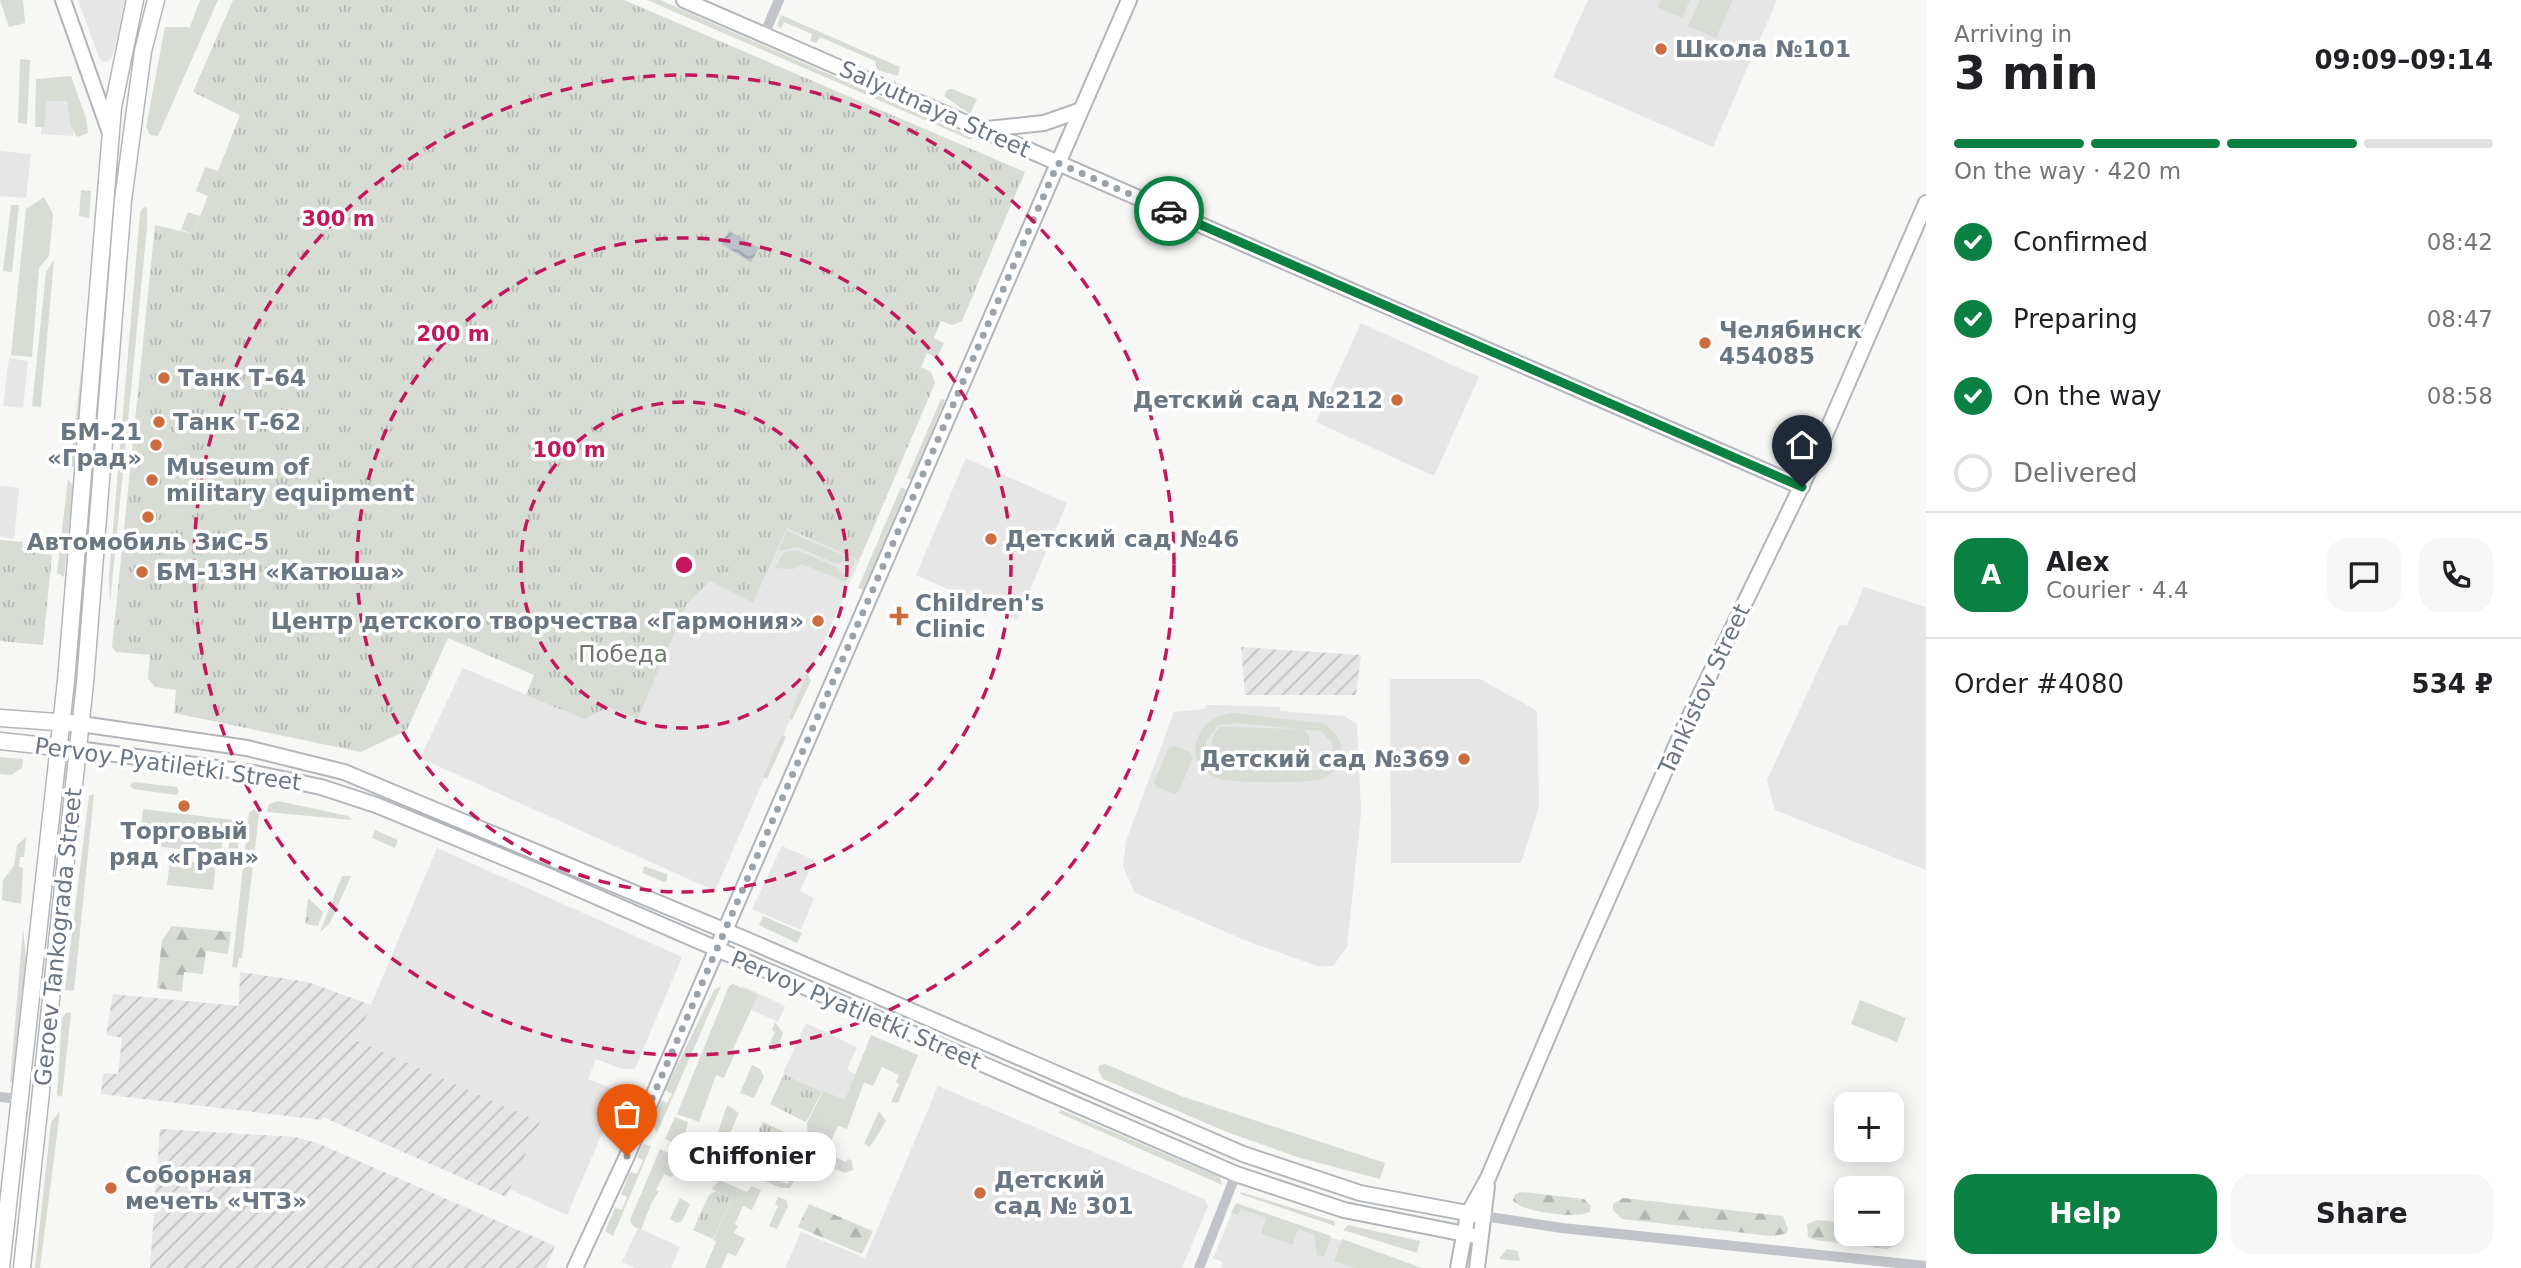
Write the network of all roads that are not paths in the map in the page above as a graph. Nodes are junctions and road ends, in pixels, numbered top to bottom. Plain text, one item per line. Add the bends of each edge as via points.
1 (63, 0) edge
2 (135, 0) edge
3 (156, 0) edge
4 (684, 0) edge
5 (779, 0) edge
6 (1129, 0) edge
7 (764, 35) junction
8 (1081, 110) junction
9 (979, 129) junction
10 (110, 132) junction
11 (130, 145) junction
12 (1058, 163) junction
13 (1926, 203) edge
14 (1802, 487) junction
15 (0, 718) edge
16 (61, 723) junction
17 (81, 724) junction
18 (0, 741) edge
19 (57, 747) junction
20 (78, 749) junction
21 (723, 931) junction
22 (715, 950) junction
23 (0, 1097) edge
24 (19, 1099) junction
25 (40, 1101) junction
26 (1236, 1174) junction
27 (1475, 1215) junction
28 (1502, 1220) junction
29 (1463, 1235) junction
30 (1480, 1237) junction
31 (1926, 1266) edge
32 (1, 1268) edge
33 (22, 1268) edge
34 (575, 1268) edge
35 (1199, 1268) edge
36 (1458, 1268) edge
37 (1477, 1268) edge

1 - 10 main road, Geroev Tankograda Street
2 - 10 main road
3 - 11 main road, Geroev Tankograda Street via 143,51
4 - 7 main road, Salyutnaya Street
5 - 7 street
6 - 8 main road
7 - 9 main road, Salyutnaya Street
8 - 9 main road via 1044,123
8 - 12 main road
9 - 12 main road, Salyutnaya Street
10 - 11 main road
10 - 16 main road, Geroev Tankograda Street via 85,476
11 - 17 main road, Geroev Tankograda Street
12 - 14 main road, Salyutnaya Street
12 - 21 main road
13 - 14 main road, Tankistov Street
14 - 27 main road, Tankistov Street via 1684,728
15 - 16 main road, Pervoy Pyatiletki Street
16 - 17 main road, Pervoy Pyatiletki Street
16 - 19 main road, Geroev Tankograda Street
17 - 20 main road, Geroev Tankograda Street
17 - 21 main road, Pervoy Pyatiletki Street via 247,748 344,772
18 - 19 main road, Pervoy Pyatiletki Street
19 - 20 main road, Pervoy Pyatiletki Street
19 - 24 main road, Geroev Tankograda Street
20 - 22 main road, Pervoy Pyatiletki Street via 321,787 551,877
20 - 25 main road, Geroev Tankograda Street
21 - 22 main road
21 - 27 main road, Pervoy Pyatiletki Street via 1243,1154 1360,1193
22 - 26 main road, Pervoy Pyatiletki Street
22 - 34 main road
23 - 24 street
24 - 25 main road
24 - 32 main road, Geroev Tankograda Street
25 - 33 main road, Geroev Tankograda Street
26 - 29 main road, Pervoy Pyatiletki Street via 1344,1210
26 - 35 street
27 - 28 street, Pervoy Pyatiletki Street
27 - 29 main road, Tankistov Street
27 - 30 main road, Tankistov Street
28 - 30 street
28 - 31 street, Pervoy Pyatiletki Street
29 - 30 main road, Pervoy Pyatiletki Street
29 - 36 main road, Tankistov Street
30 - 37 main road, Tankistov Street

